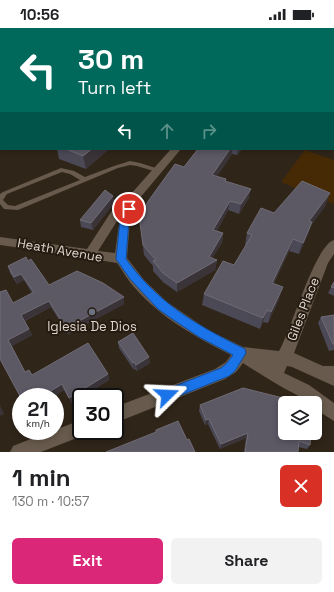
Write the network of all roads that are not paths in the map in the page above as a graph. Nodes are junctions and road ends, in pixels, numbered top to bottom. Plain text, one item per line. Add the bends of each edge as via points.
1 (175, 150) edge
2 (157, 170) junction
3 (85, 180) junction
4 (134, 198) junction
5 (0, 241) edge
6 (334, 244) edge
7 (89, 255) junction
8 (121, 259) junction
9 (241, 353) junction
10 (284, 359) junction
11 (274, 375) junction
12 (330, 375) edge
13 (124, 411) edge
14 (334, 413) edge
15 (72, 431) edge
16 (19, 452) edge

1 - 2 street
2 - 3 lane via 130,163
2 - 4 street
3 - 3 lane via 16,208 6,207 0,200 6,193 61,170 72,172
4 - 7 street via 115,215
4 - 8 street via 124,220
5 - 7 street, Heath Avenue
6 - 10 street, Giles Place via 320,266
7 - 8 street, Heath Avenue
8 - 9 street via 139,284 162,306 202,334
9 - 10 street
9 - 11 street
9 - 13 street via 231,367 220,374
10 - 11 street, Giles Place
10 - 12 street
11 - 14 street via 315,398
15 - 16 street

